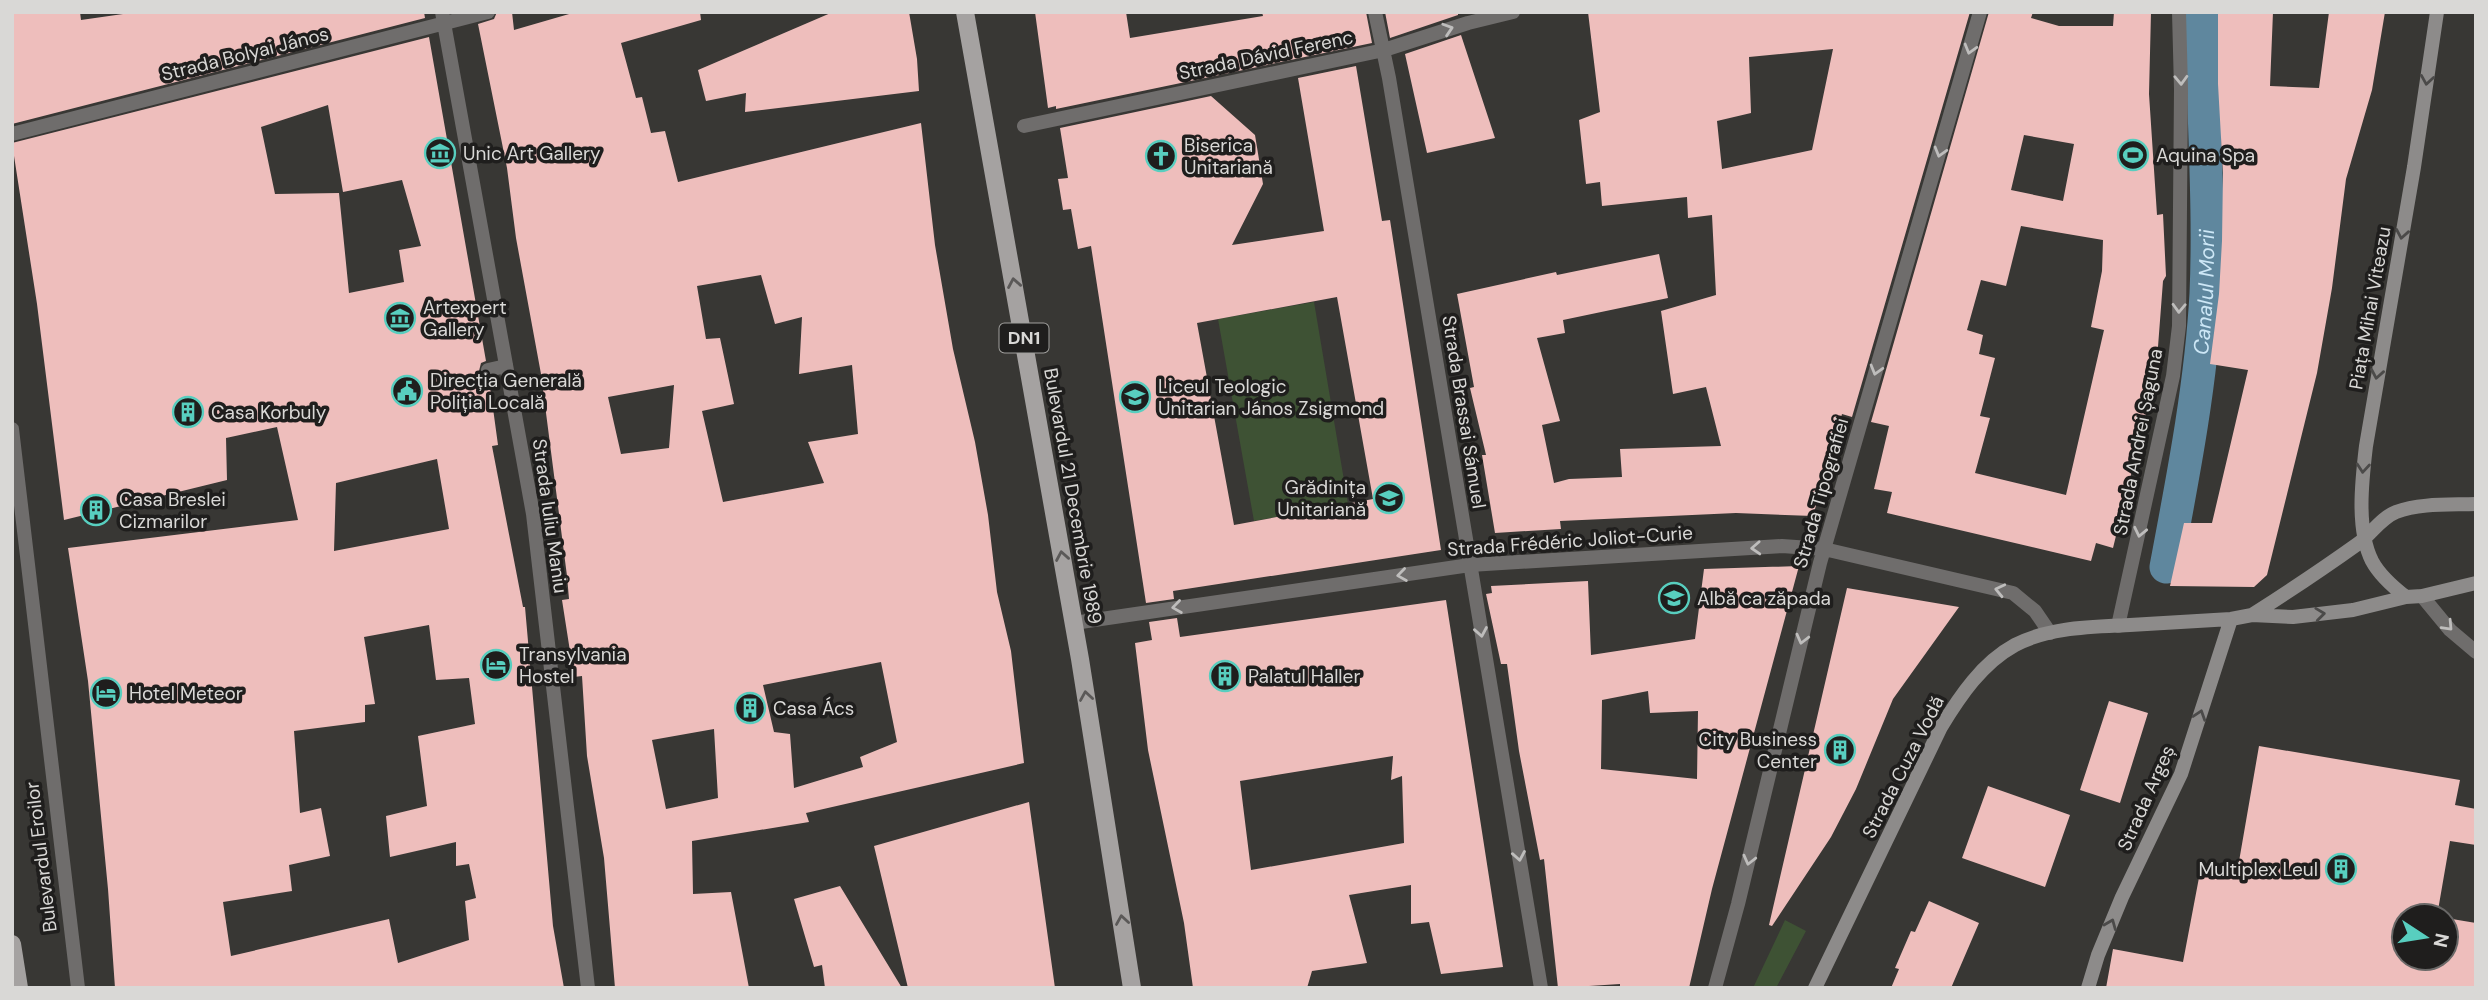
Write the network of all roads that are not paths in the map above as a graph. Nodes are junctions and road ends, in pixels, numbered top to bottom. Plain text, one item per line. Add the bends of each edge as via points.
1 (488, 12) edge
2 (965, 12) edge
3 (1375, 12) edge
4 (1513, 12) edge
5 (1980, 12) edge
6 (2179, 12) edge
7 (2437, 12) edge
8 (443, 18) edge
9 (1384, 50) junction
10 (1024, 126) dead end
11 (12, 134) edge
12 (506, 366) junction
13 (488, 370) dead end
14 (12, 429) edge
15 (2476, 504) edge
16 (2365, 538) junction
17 (1825, 549) junction
18 (1470, 565) junction
19 (2476, 583) edge
20 (2423, 596) junction
21 (2406, 597) junction
22 (2252, 615) junction
23 (2231, 620) junction
24 (1074, 623) junction
25 (2118, 626) junction
26 (2050, 633) junction
27 (2476, 652) edge
28 (12, 944) edge
29 (19, 988) edge
30 (78, 988) edge
31 (588, 988) edge
32 (1132, 988) edge
33 (1541, 988) edge
34 (1715, 988) edge
35 (1815, 988) edge
36 (2088, 988) edge

1 - 8 street, Strada Bolyai János
24 -> 2 main road, Bulevardul 21 Decembrie 1989 / DN1
3 - 9 street, Strada Brassai Sámuel
9 -> 4 street, Strada Dávid Ferenc
5 -> 17 street, Strada Tipografiei
6 -> 25 street, Strada Andrei Șaguna via 2178,339
7 -> 16 main road, Piața Mihai Viteazu via 2365,446
8 - 11 street, Strada Bolyai János
8 - 12 street, Strada Iuliu Maniu
9 - 10 street, Strada Dávid Ferenc
9 - 18 street, Strada Brassai Sámuel
12 - 13 street
12 - 31 street, Strada Iuliu Maniu via 533,514
14 - 30 street, Bulevardul Eroilor
15 - 16 main road, Strada Cuza Vodă via 2417,507 2396,513
16 - 21 main road, Piața Mihai Viteazu via 2378,570
16 - 22 main road, Strada Cuza Vodă
17 -> 18 street, Strada Frédéric Joliot-Curie via 1783,546
26 -> 17 street, Strada Frédéric Joliot-Curie via 2035,611 2013,593
17 -> 34 street, Strada Tipografiei
18 -> 24 street, Strada Frédéric Joliot-Curie
18 -> 33 street, Strada Brassai Sámuel
19 - 20 main road, Strada Cuza Vodă
20 - 21 main road, Strada Cuza Vodă
20 -> 27 street via 2450,630
22 -> 21 main road, Strada Cuza Vodă via 2293,617 2353,610
22 - 23 main road, Strada Cuza Vodă
23 - 25 main road, Strada Cuza Vodă
36 -> 23 main road, Strada Argeș via 2122,897 2181,774
32 -> 24 main road, Bulevardul 21 Decembrie 1989 / DN1
25 - 26 main road, Strada Cuza Vodă
26 - 35 main road, Strada Cuza Vodă via 1997,657 1955,704
28 - 29 main road, Bulevardul Eroilor

